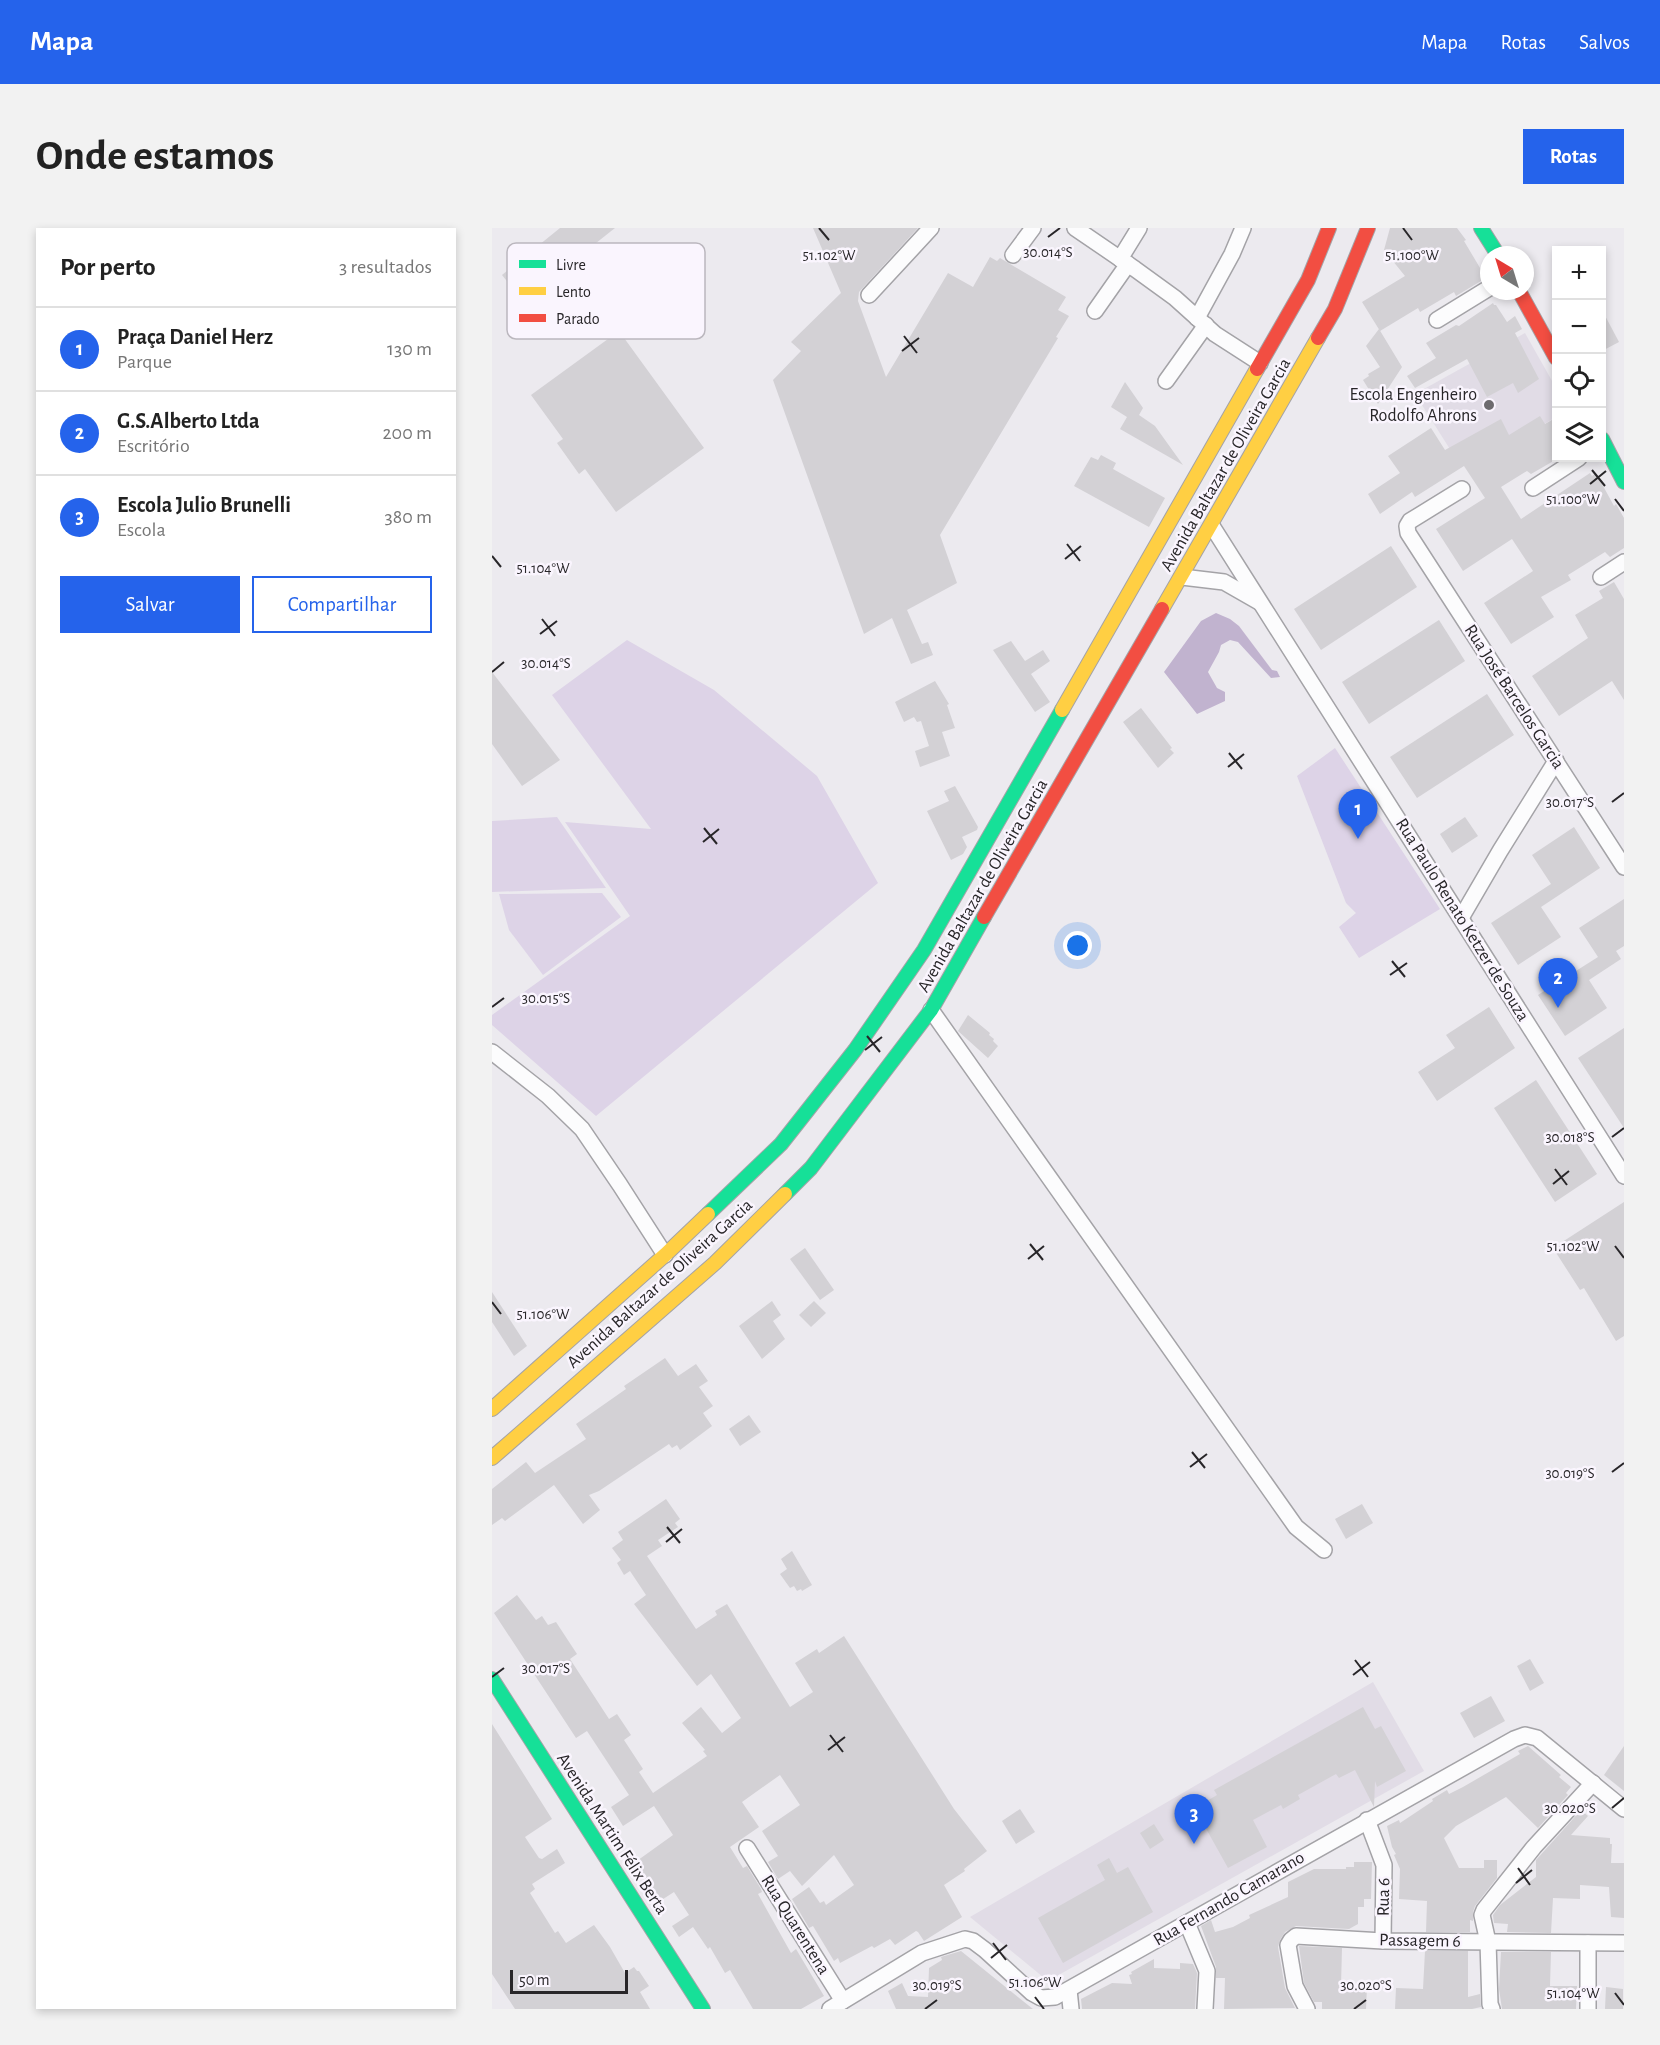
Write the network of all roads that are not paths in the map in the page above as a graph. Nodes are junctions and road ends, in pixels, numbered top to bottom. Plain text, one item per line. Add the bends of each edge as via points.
1 (931, 228) edge
2 (1033, 228) edge
3 (1075, 228) edge
4 (1139, 228) edge
5 (1243, 228) edge
6 (1329, 228) edge
7 (1368, 228) edge
8 (1480, 228) edge
9 (1492, 246) edge
10 (1013, 255) dead end
11 (1124, 261) junction
12 (1480, 294) edge
13 (869, 295) dead end
14 (1524, 300) edge
15 (1095, 311) dead end
16 (1437, 320) dead end
17 (1201, 321) junction
18 (1555, 354) edge
19 (1260, 363) junction
20 (1166, 381) dead end
21 (1606, 448) edge
22 (1573, 462) edge
23 (1624, 482) edge
24 (1533, 488) dead end
25 (1462, 489) dead end
26 (1212, 526) junction
27 (1624, 562) edge
28 (1182, 577) junction
29 (1601, 577) dead end
30 (1262, 603) junction
31 (1557, 761) junction
32 (1624, 867) edge
33 (1461, 918) junction
34 (931, 1010) junction
35 (492, 1052) edge
36 (1624, 1176) edge
37 (665, 1256) junction
38 (492, 1409) edge
39 (492, 1458) edge
40 (1324, 1550) dead end
41 (492, 1679) edge
42 (1593, 1783) junction
43 (1624, 1809) edge
44 (1367, 1820) junction
45 (747, 1848) dead end
46 (1187, 1923) junction
47 (1383, 1941) junction
48 (1488, 1942) junction
49 (1587, 1943) junction
50 (1624, 1943) edge
51 (1069, 1990) junction
52 (836, 2005) edge
53 (702, 2009) edge
54 (1071, 2009) edge
55 (1205, 2009) edge
56 (1307, 2009) edge
57 (1492, 2009) edge
58 (1587, 2009) edge

1 - 13 street
2 - 10 street
3 - 11 street
4 - 11 street
5 - 17 street
6 - 19 main road, Avenida Baltazar de Oliveira Garcia via 1308,280
7 - 26 main road, Avenida Baltazar de Oliveira Garcia via 1335,309
8 - 9 main road
11 - 15 street
11 - 17 street
12 - 16 street
14 - 18 main road
17 - 19 street
17 - 20 street
19 - 37 main road, Avenida Baltazar de Oliveira Garcia via 924,950 855,1050 781,1144
21 - 23 main road
22 - 24 street
25 - 31 street, Rua José Barcelos Garcia via 1410,521 1408,533
26 - 28 main road, Avenida Baltazar de Oliveira Garcia
26 - 30 street, Rua Paulo Renato Ketzer de Souza
27 - 29 street
28 - 30 street, Rua Paulo Renato Ketzer de Souza via 1224,582
28 - 34 main road, Avenida Baltazar de Oliveira Garcia
30 - 33 street, Rua Paulo Renato Ketzer de Souza
31 - 32 street, Rua José Barcelos Garcia
31 - 33 street
33 - 36 street, Rua Paulo Renato Ketzer de Souza
34 - 39 main road, Avenida Baltazar de Oliveira Garcia via 810,1168 715,1263
34 - 40 street via 1296,1527
35 - 37 street via 582,1129
37 - 38 main road, Avenida Baltazar de Oliveira Garcia
41 - 53 main road, Avenida Martim Félix Berta
42 - 43 street, Rua Fernando Camarano
42 - 44 street, Rua Fernando Camarano via 1538,1738 1525,1736
42 - 48 street via 1486,1906 1482,1915
44 - 46 street, Rua Fernando Camarano
44 - 47 street, Rua 6 via 1384,1865
45 - 52 street, Rua Quarentena
46 - 51 street, Rua Fernando Camarano
46 - 55 street via 1208,1971
47 - 48 street, Passagem 6
47 - 56 street, Passagem 6 via 1296,1936 1291,1940 1288,1946 1294,1986
48 - 49 street, Passagem 6
48 - 57 street
49 - 50 street, Passagem 6
49 - 58 street
51 - 52 street, Rua Fernando Camarano via 1041,1998 973,1941 965,1939 922,1953
51 - 54 street

